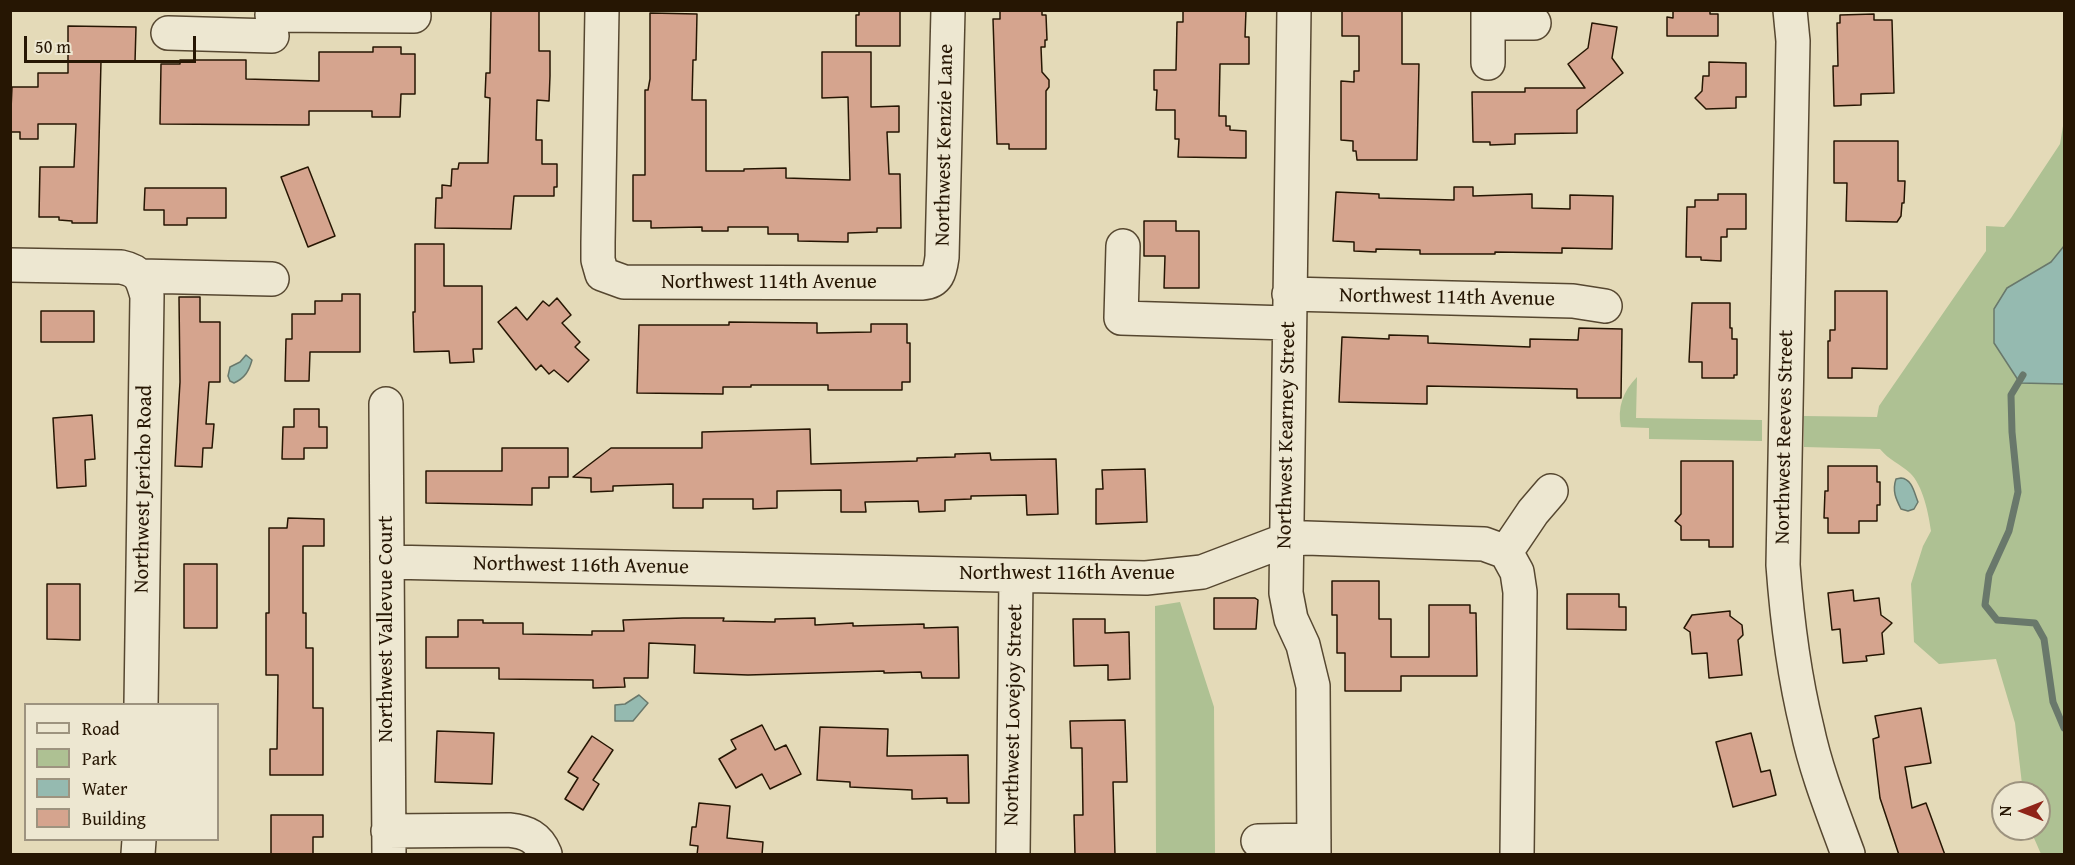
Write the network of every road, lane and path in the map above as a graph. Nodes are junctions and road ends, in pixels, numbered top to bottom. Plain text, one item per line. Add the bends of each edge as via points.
1 (602, 10) edge
2 (948, 10) edge
3 (1294, 10) edge
4 (1790, 10) edge
5 (414, 16) dead end
6 (1488, 17) edge
7 (1534, 23) dead end
8 (272, 28) edge
9 (168, 33) dead end
10 (1488, 63) dead end
11 (1123, 246) dead end
12 (10, 265) edge
13 (140, 276) junction
14 (272, 279) dead end
15 (936, 279) joint
16 (1605, 306) dead end
17 (1289, 309) junction
18 (386, 404) dead end
19 (1551, 491) dead end
20 (1286, 540) junction
21 (1506, 552) junction
22 (387, 562) junction
23 (1016, 576) junction
24 (141, 703) edge
25 (1258, 841) dead end
26 (389, 843) edge
27 (1314, 848) edge
28 (544, 855) edge
29 (1013, 855) edge
30 (1517, 855) edge
31 (1848, 855) edge

1 - 15 street, Northwest 114th Avenue via 598,242 602,274 624,282 922,283
2 - 15 street, Northwest Kenzie Lane via 942,257
3 - 17 street, Northwest Kearney Street
4 - 31 street, Northwest Reeves Street via 1793,41 1783,565 1794,663 1807,729
5 - 8 street
6 - 7 street
6 - 10 street
8 - 9 street
11 - 17 street, Northwest 114th Avenue via 1121,318
12 - 13 street via 120,267 132,269
13 - 14 street
13 - 24 street, Northwest Jericho Road via 147,296
16 - 17 street, Northwest 114th Avenue via 1573,301
17 - 20 street, Northwest Kearney Street
18 - 22 street, Northwest Vallevue Court
19 - 21 street
20 - 21 street, Northwest 116th Avenue via 1473,543
20 - 23 street, Northwest 116th Avenue via 1202,572 1146,578
20 - 27 street, Northwest Kearney Street via 1286,593 1312,686
21 - 30 street via 1517,572 1520,592
22 - 23 street, Northwest 116th Avenue
22 - 26 street, Northwest Vallevue Court
23 - 29 street, Northwest Lovejoy Street
25 - 27 street
26 - 28 street via 509,830 533,837

